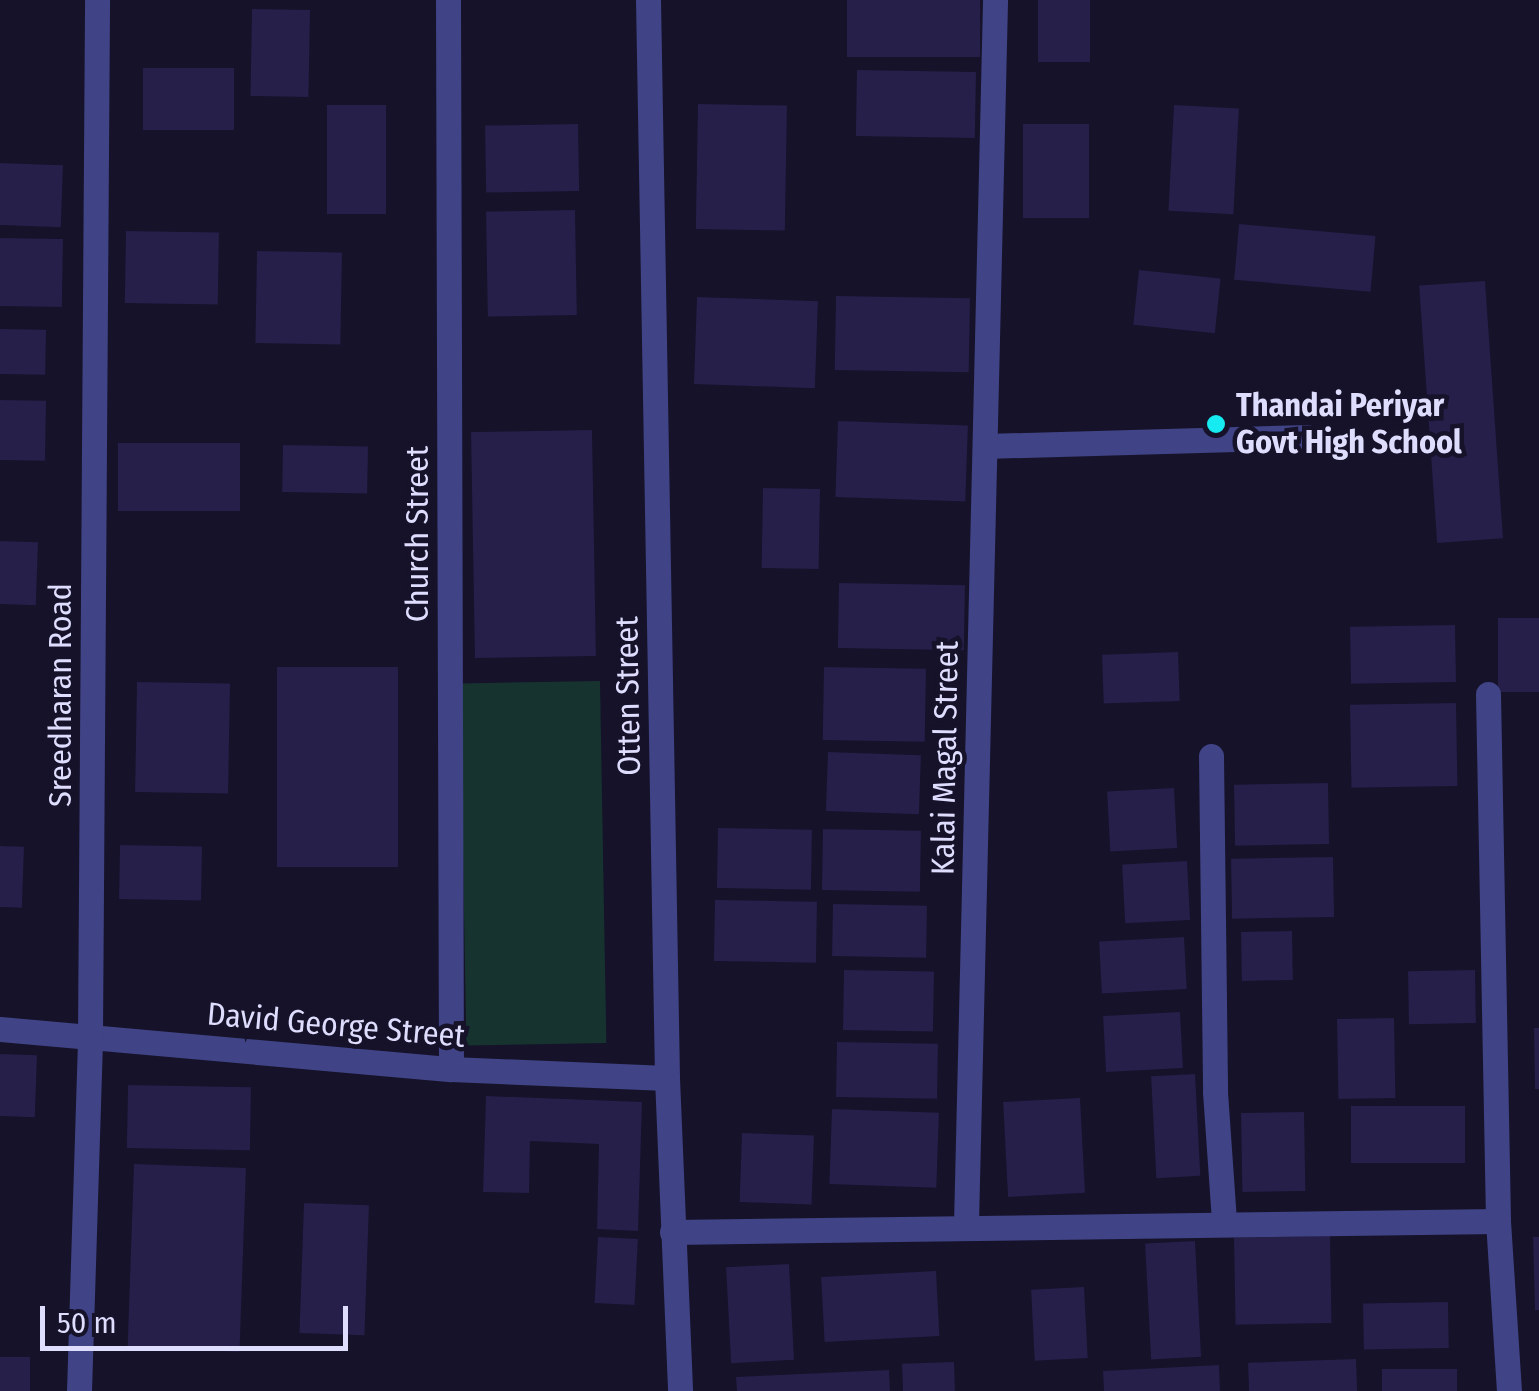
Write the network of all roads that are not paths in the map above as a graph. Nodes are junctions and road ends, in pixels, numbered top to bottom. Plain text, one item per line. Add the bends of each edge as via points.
1 (96, 0) edge
2 (448, 0) edge
3 (648, 0) edge
4 (995, 0) edge
5 (1307, 437) dead end
6 (985, 446) junction
7 (1488, 694) dead end
8 (1211, 756) dead end
9 (0, 1029) edge
10 (90, 1036) junction
11 (451, 1069) junction
12 (667, 1078) junction
13 (1498, 1221) junction
14 (1224, 1222) junction
15 (966, 1224) junction
16 (672, 1232) junction
17 (78, 1391) edge
18 (680, 1391) edge
19 (1509, 1391) edge

1 - 10 street, Sreedharan Road
2 - 11 street, Church Street
3 - 12 street, Otten Street
4 - 6 street, Kalai Magal Street
5 - 6 street
6 - 15 street, Kalai Magal Street
7 - 13 street
8 - 14 street via 1215,1092
9 - 10 street, David George Street
10 - 11 street, David George Street
10 - 17 street, Sreedharan Road
11 - 12 street, David George Street
12 - 16 street, Otten Street
13 - 14 street
13 - 19 street
14 - 15 street
15 - 16 street
16 - 18 street, Otten Street

